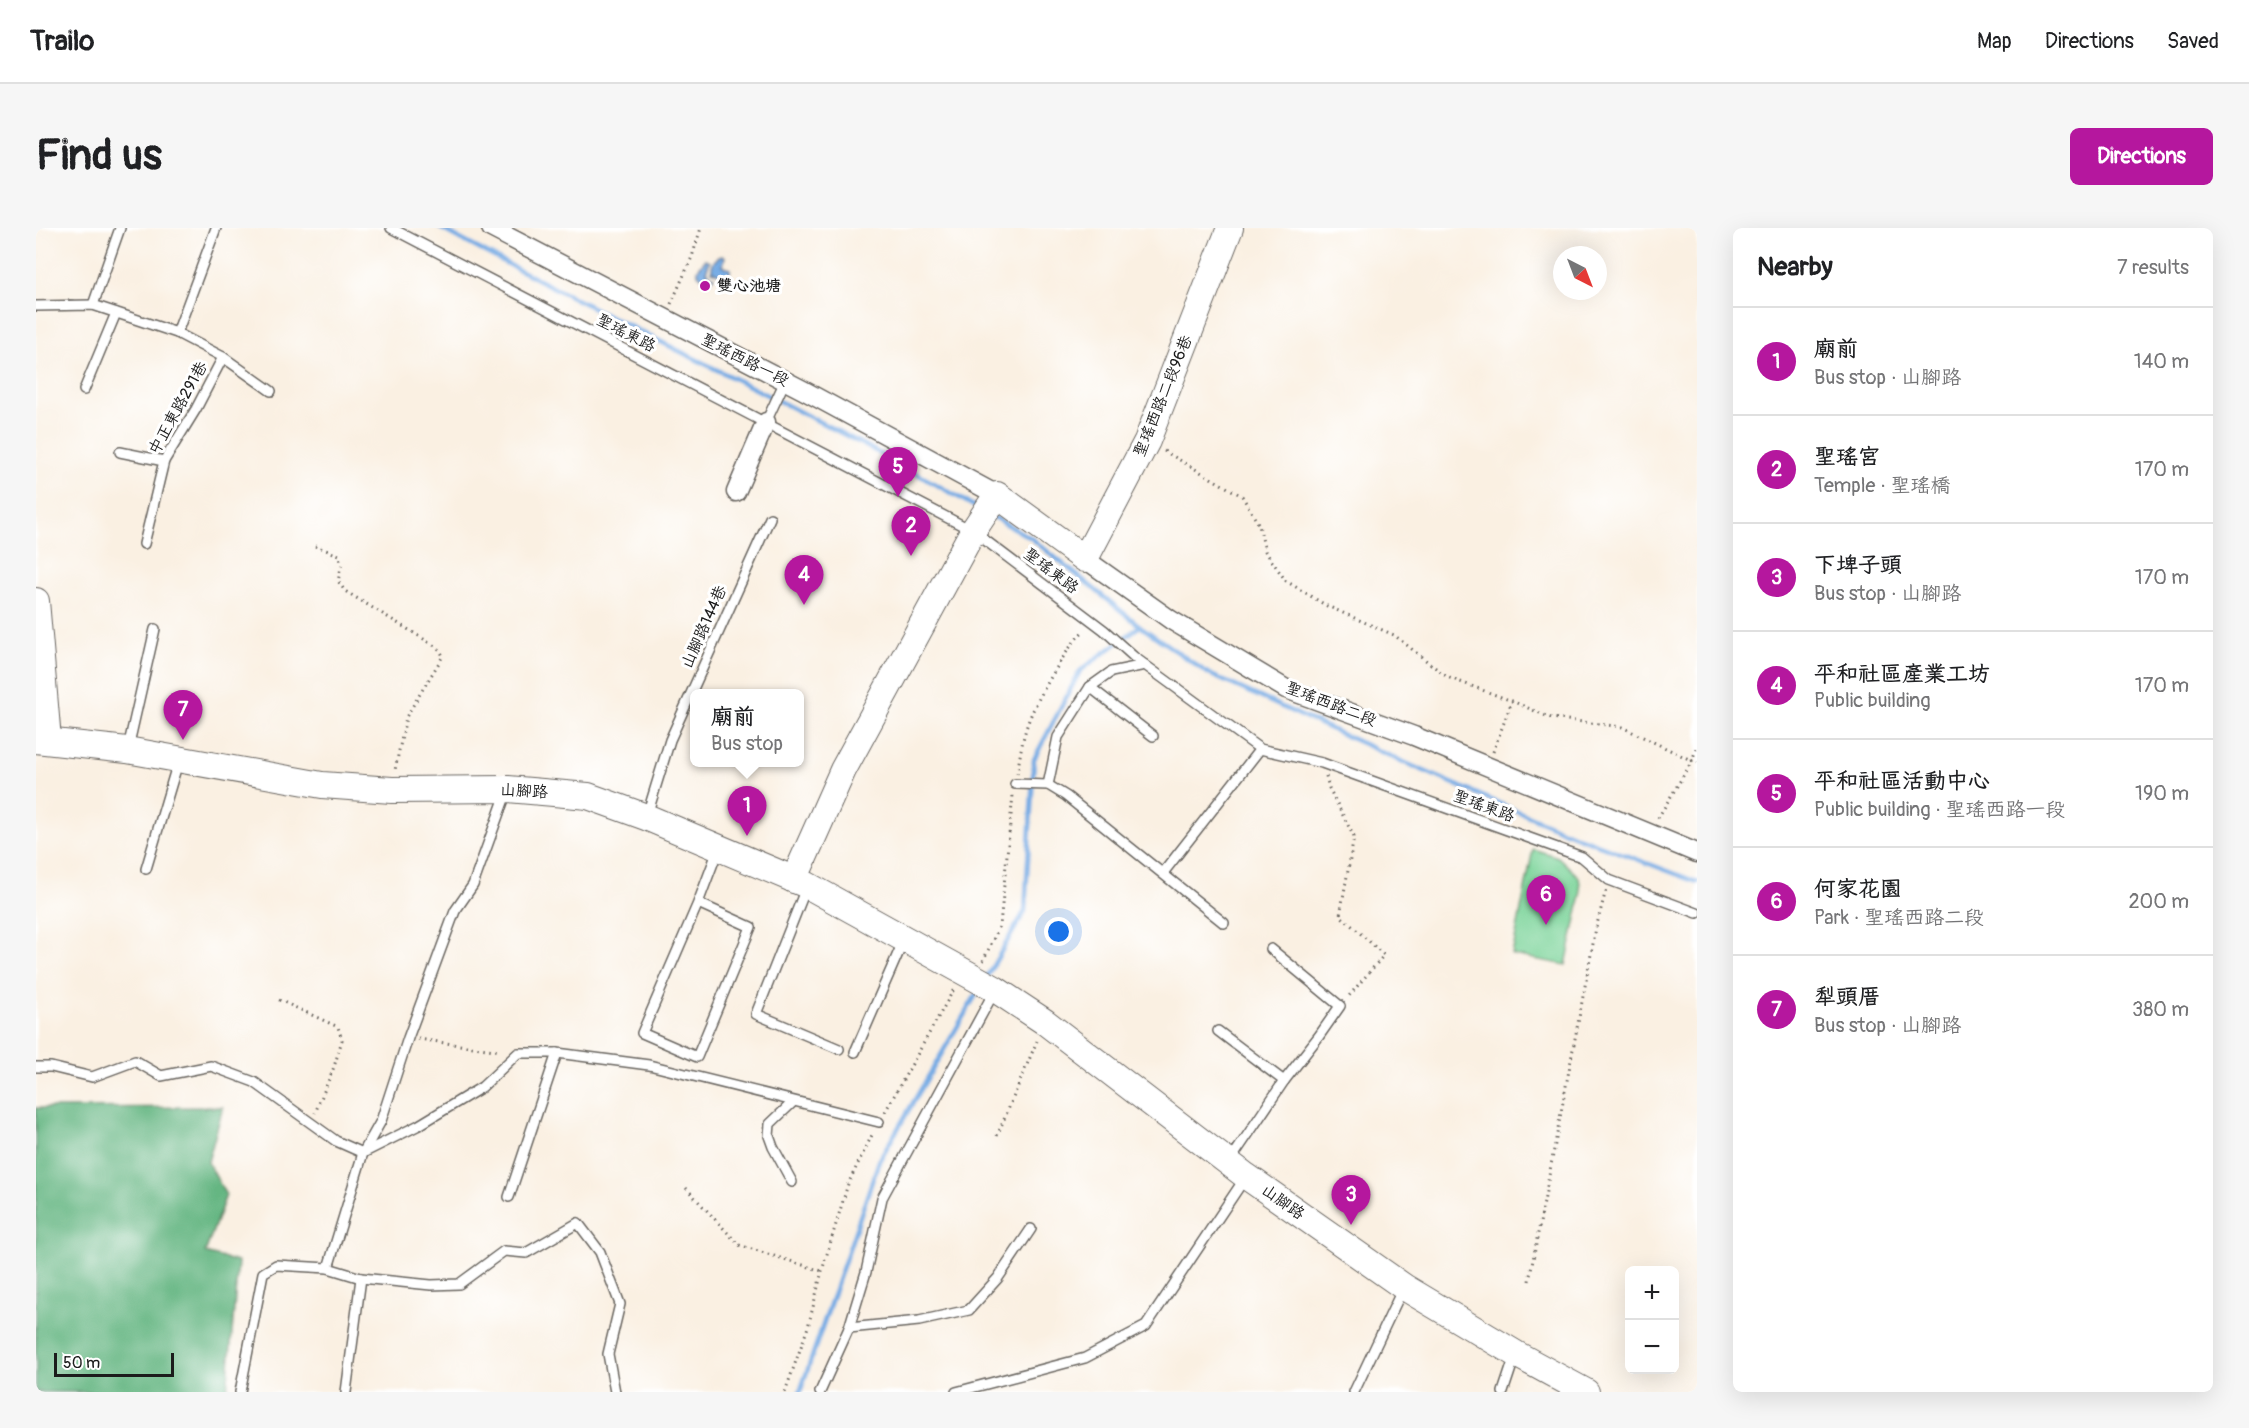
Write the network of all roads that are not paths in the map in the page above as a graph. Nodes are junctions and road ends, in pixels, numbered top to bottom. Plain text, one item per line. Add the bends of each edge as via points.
1 (120, 228) edge
2 (216, 228) edge
3 (391, 228) edge
4 (491, 228) edge
5 (1230, 228) edge
6 (93, 305) junction
7 (36, 306) edge
8 (116, 313) junction
9 (177, 333) junction
10 (223, 357) junction
11 (785, 381) junction
12 (84, 390) dead end
13 (271, 391) dead end
14 (766, 422) junction
15 (120, 452) dead end
16 (165, 460) junction
17 (736, 492) dead end
18 (997, 495) junction
19 (770, 518) dead end
20 (975, 528) junction
21 (144, 544) dead end
22 (1085, 559) junction
23 (36, 601) edge
24 (155, 629) dead end
25 (1145, 665) junction
26 (1090, 687) junction
27 (693, 689) edge
28 (690, 696) edge
29 (1153, 736) dead end
30 (42, 740) edge
31 (1260, 749) junction
32 (128, 750) junction
33 (178, 759) junction
34 (1015, 784) road end
35 (1048, 785) junction
36 (508, 789) junction
37 (646, 817) junction
38 (718, 849) junction
39 (1697, 853) edge
40 (146, 869) dead end
41 (1163, 873) junction
42 (800, 882) junction
43 (698, 903) junction
44 (1697, 913) edge
45 (1224, 922) dead end
46 (904, 940) junction
47 (1271, 949) dead end
48 (977, 980) junction
49 (1218, 1031) dead end
50 (839, 1049) dead end
51 (557, 1053) junction
52 (855, 1053) dead end
53 (36, 1067) edge
54 (1284, 1081) junction
55 (793, 1102) junction
56 (879, 1122) road end
57 (363, 1153) junction
58 (1238, 1170) junction
59 (792, 1182) dead end
60 (509, 1197) dead end
61 (1031, 1229) dead end
62 (328, 1268) junction
63 (361, 1278) junction
64 (1404, 1287) junction
65 (849, 1328) junction
66 (1516, 1354) junction
67 (240, 1392) edge
68 (346, 1392) edge
69 (615, 1392) edge
70 (820, 1392) edge
71 (956, 1392) edge
72 (1354, 1392) edge
73 (1503, 1392) edge
74 (1586, 1392) edge

1 - 6 lane
2 - 9 lane
3 - 14 lane, 聖瑤東路
4 - 11 street, 聖瑤西路一段
5 - 22 main road, 聖瑤西路二段96巷 via 1147,441
6 - 7 lane, 中正東路291巷
6 - 8 lane, 中正東路291巷
8 - 9 lane, 中正東路291巷
8 - 12 lane
9 - 10 lane, 中正東路291巷
10 - 13 lane, 中正東路291巷
10 - 16 lane, 中正東路291巷
11 - 14 lane
11 - 18 street, 聖瑤西路一段
14 - 17 street
14 - 20 lane, 聖瑤東路
15 - 16 lane
16 - 21 lane, 中正東路291巷
18 - 20 main road
18 - 22 main road, 聖瑤西路二段
19 - 27 lane, 山腳路144巷
20 - 25 lane, 聖瑤東路
20 - 42 main road via 843,770
22 - 39 street, 聖瑤西路二段 via 1171,620 1286,688 1414,736
23 - 30 main road
24 - 32 lane
25 - 26 lane via 1111,672
25 - 31 lane, 聖瑤東路
26 - 29 lane
26 - 35 lane via 1058,737
28 - 37 lane, 山腳路144巷 via 670,740
30 - 32 main road, 山腳路
31 - 41 lane
31 - 44 lane, 聖瑤東路 via 1322,763 1582,857 1609,880
32 - 33 main road, 山腳路
33 - 36 main road, 山腳路 via 322,785 392,790
33 - 40 lane
34 - 35 lane
35 - 41 lane
36 - 37 main road, 山腳路 via 588,796
36 - 57 lane via 473,885 455,911 381,1121
37 - 38 main road, 山腳路
38 - 42 main road, 山腳路
38 - 43 lane
41 - 45 lane
42 - 46 main road, 山腳路
42 - 50 lane via 756,1014
43 - 43 lane via 751,927 697,1057 642,1033
46 - 48 main road, 山腳路
46 - 52 lane
47 - 54 lane via 1340,1006
48 - 58 main road, 山腳路 via 1045,1022
48 - 65 lane via 882,1198
49 - 54 lane
51 - 55 lane via 649,1065
51 - 57 lane via 518,1053 482,1087
51 - 60 lane
53 - 57 lane via 92,1077 135,1061 161,1076 211,1066 254,1082 336,1141
54 - 58 lane
55 - 56 lane
55 - 59 lane via 770,1124 769,1136
57 - 62 lane
58 - 64 main road, 山腳路
58 - 71 lane via 1146,1326 1085,1358
61 - 65 lane via 998,1278 969,1310 919,1321
62 - 63 lane
62 - 67 lane via 276,1265 263,1274
63 - 68 lane
63 - 69 lane via 459,1284 504,1251 526,1253 578,1223 600,1252 620,1304 608,1354
64 - 66 main road, 山腳路
64 - 72 lane
65 - 70 lane
66 - 73 lane
66 - 74 main road, 山腳路

